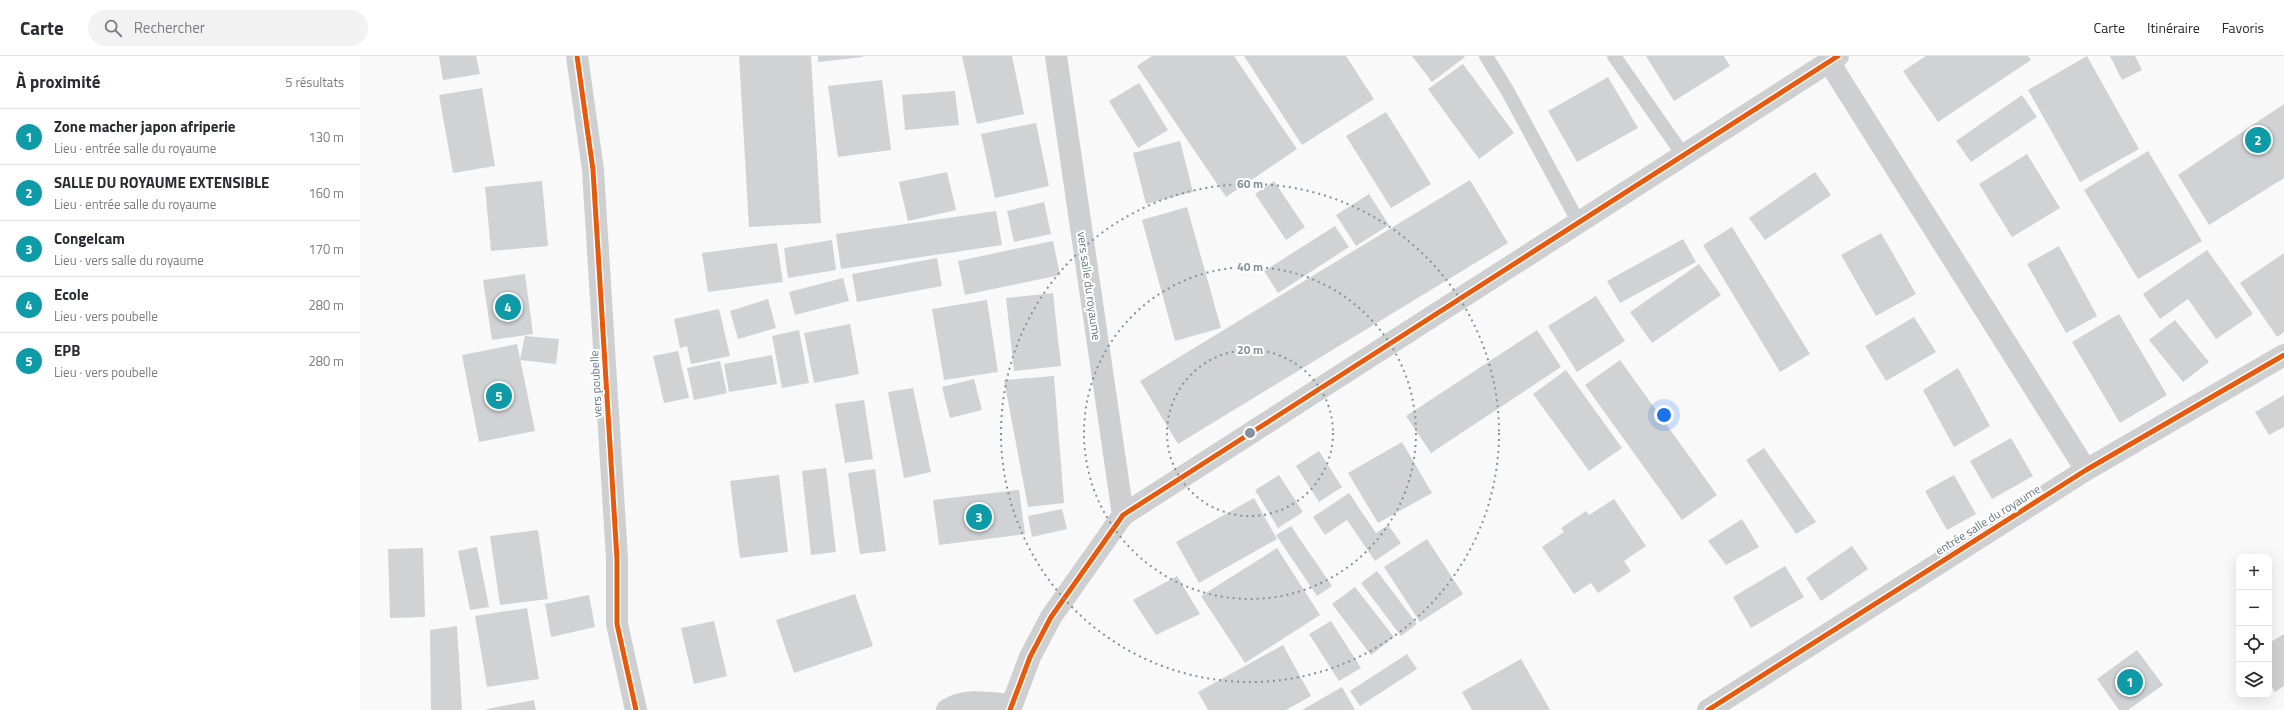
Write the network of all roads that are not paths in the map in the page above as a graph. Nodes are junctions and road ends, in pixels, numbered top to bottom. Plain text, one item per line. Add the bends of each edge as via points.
1 (577, 56) edge
2 (1056, 56) edge
3 (1486, 56) edge
4 (1614, 56) edge
5 (1827, 57) edge
6 (1684, 156) junction
7 (1579, 223) junction
8 (2284, 355) edge
9 (2086, 470) junction
10 (1123, 516) junction
11 (1010, 708) edge
12 (636, 710) edge
13 (947, 710) edge
14 (1708, 710) edge

1 - 12 street, vers poubelle via 594,170 616,551 617,624
2 - 10 street, vers salle du royaume
3 - 7 lane
4 - 6 lane
5 - 6 street
5 - 9 street
6 - 7 street
7 - 10 street
8 - 9 street, entrée salle du royaume
9 - 14 street, entrée salle du royaume
10 - 11 street via 1051,616 1030,657
11 - 13 street via 979,702 956,704

